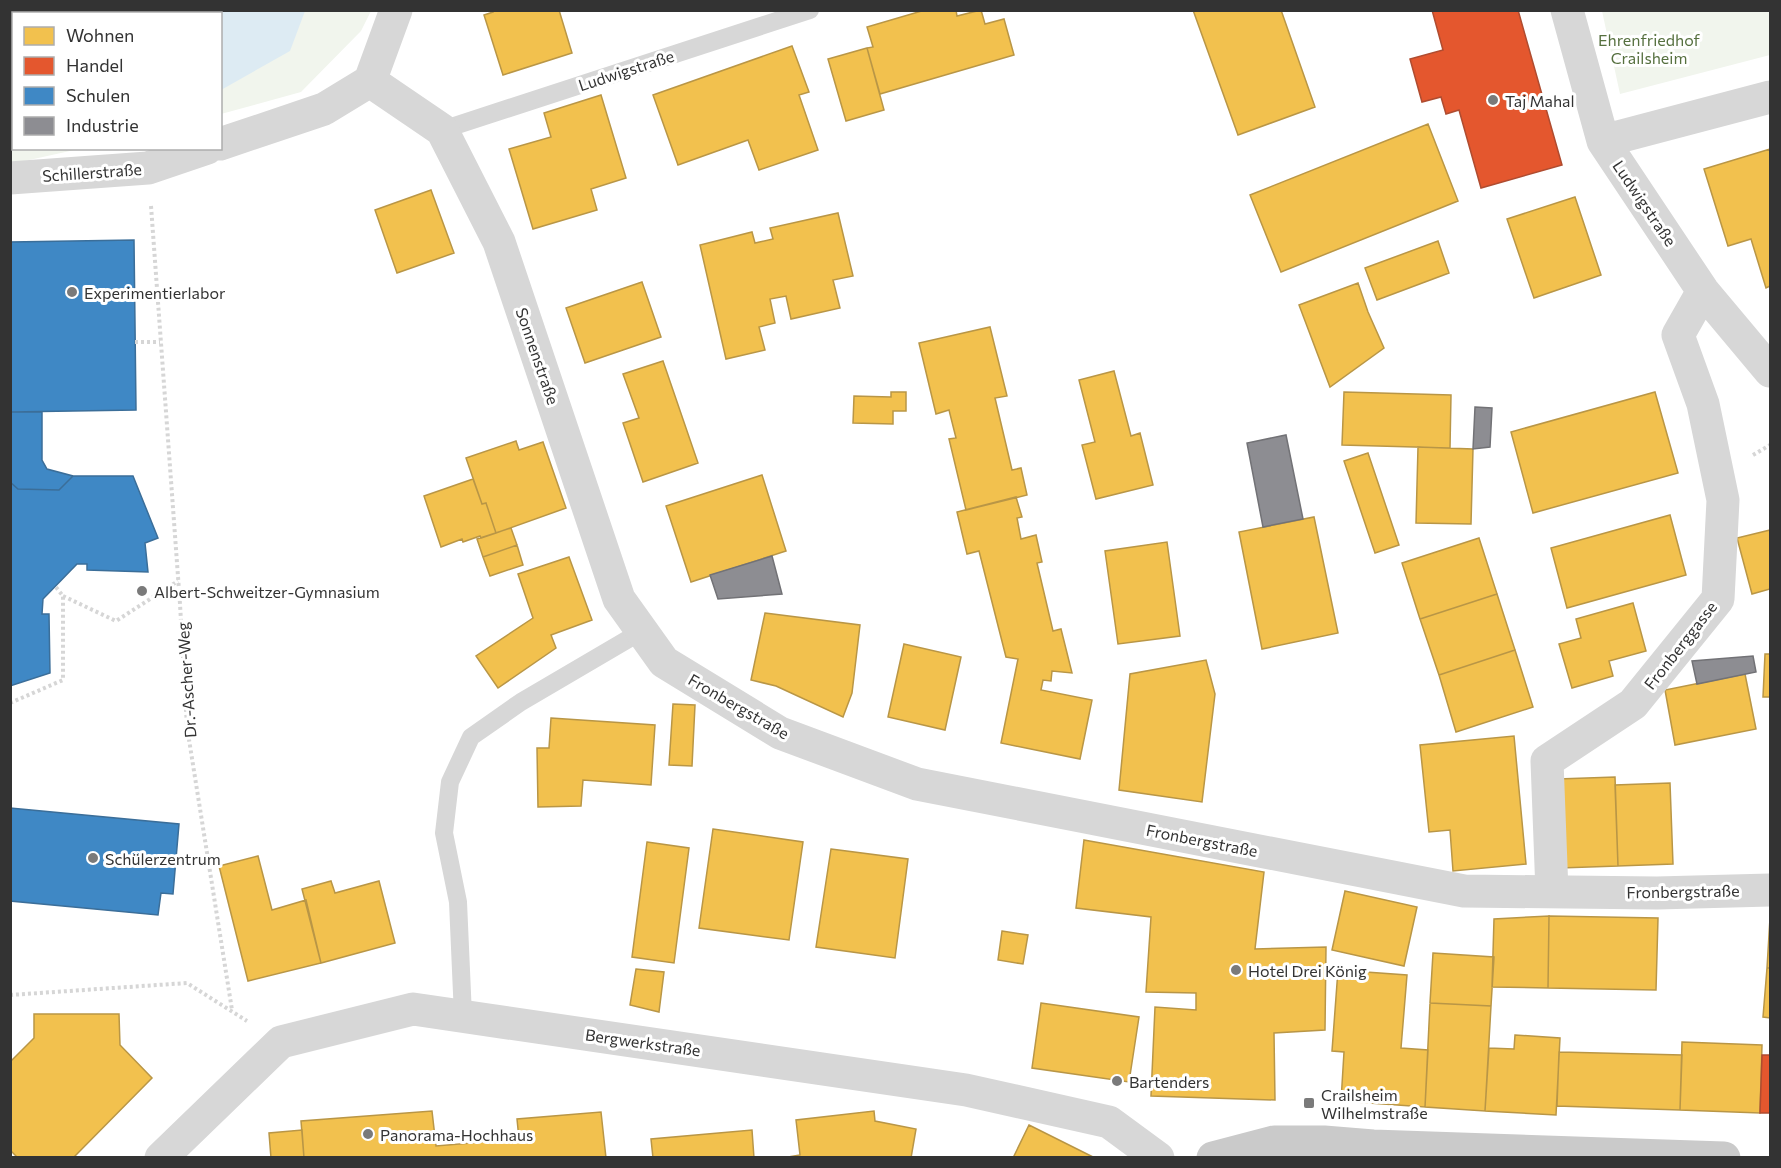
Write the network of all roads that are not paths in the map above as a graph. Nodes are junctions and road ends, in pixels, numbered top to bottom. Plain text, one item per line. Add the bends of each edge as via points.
1 (396, 10) edge
2 (810, 10) edge
3 (1567, 10) edge
4 (370, 81) junction
5 (1770, 97) edge
6 (442, 130) junction
7 (1603, 141) junction
8 (222, 143) edge
9 (201, 150) edge
10 (10, 178) edge
11 (1704, 291) junction
12 (1770, 371) edge
13 (642, 631) junction
14 (664, 662) joint
15 (1770, 890) edge
16 (1552, 892) junction
17 (462, 1016) junction
18 (161, 1158) edge
19 (1158, 1158) edge
20 (1213, 1158) edge
21 (1724, 1158) edge

1 - 4 street
2 - 6 lane, Ludwigstraße
3 - 7 street, Ludwigstraße
4 - 6 street, Sonnenstraße
4 - 8 street via 324,109
5 - 7 street
6 - 13 street, Sonnenstraße via 499,242 619,599
7 - 11 street, Ludwigstraße
9 - 10 street, Schillerstraße via 148,168
11 - 12 street, Ludwigstraße
11 - 16 street, Fronberggasse via 1678,335 1703,404 1723,500 1718,598 1633,704 1547,761
13 - 14 street, Sonnenstraße
13 - 17 lane via 521,702 471,737 450,782 444,833 458,902
14 - 16 street, Fronbergstraße via 780,733 917,784 1464,891
15 - 16 street, Fronbergstraße
17 - 18 street, Bergwerkstraße via 413,1009 281,1042
17 - 19 street, Bergwerkstraße via 966,1090 1109,1122
20 - 21 main road via 1274,1142

